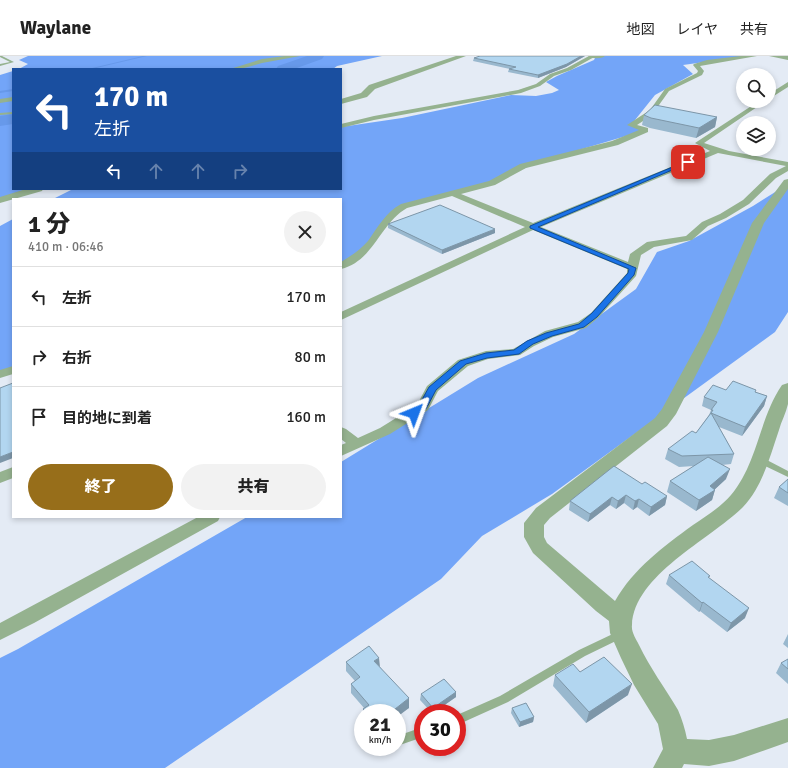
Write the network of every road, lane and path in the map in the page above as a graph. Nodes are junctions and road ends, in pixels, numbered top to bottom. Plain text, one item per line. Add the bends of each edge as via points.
1 (0, 56) edge
2 (297, 56) edge
3 (463, 56) edge
4 (592, 56) edge
5 (602, 56) edge
6 (754, 56) edge
7 (772, 56) edge
8 (788, 58) edge
9 (0, 65) edge
10 (237, 68) edge
11 (788, 84) edge
12 (776, 92) edge
13 (12, 99) edge
14 (0, 101) edge
15 (342, 102) edge
16 (752, 108) edge
17 (12, 113) edge
18 (0, 114) edge
19 (342, 126) edge
20 (717, 151) junction
21 (788, 164) edge
22 (788, 168) edge
23 (788, 182) edge
24 (35, 190) edge
25 (452, 193) junction
26 (0, 200) edge
27 (532, 227) junction
28 (342, 265) edge
29 (633, 268) junction
30 (342, 316) edge
31 (12, 370) edge
32 (0, 374) edge
33 (788, 388) edge
34 (342, 433) edge
35 (356, 443) junction
36 (342, 450) edge
37 (759, 460) junction
38 (12, 472) edge
39 (788, 474) edge
40 (0, 478) edge
41 (210, 518) edge
42 (622, 625) junction
43 (0, 632) edge
44 (466, 716) edge
45 (788, 730) edge
46 (672, 760) edge

1 - 9 lane via 13,62
2 - 10 street
3 - 15 street via 372,87 364,95
4 - 5 street
4 - 19 street via 552,75 538,85 519,92
6 - 25 street via 707,62 696,66 701,71 700,74 667,90 652,111 631,125 645,130 634,135 604,147 565,154 523,166 492,183
7 - 8 street
11 - 12 street
13 - 14 street
16 - 20 street via 699,143
17 - 18 lane
20 - 21 street
20 - 27 street
22 - 29 street via 773,176 746,202 705,224 690,238 649,245 634,256
23 - 42 street via 758,223 711,332 670,410 661,422 543,513 534,523 534,538 540,548 604,605
24 - 26 street
25 - 27 street
25 - 28 street via 395,210 371,243 357,257
27 - 29 street
27 - 30 street
29 - 35 street via 632,274 595,315 582,325 549,334 530,342 516,352 486,355 463,363 432,389 423,407 385,431
31 - 32 street
33 - 37 street via 780,401
34 - 35 street
35 - 36 street
37 - 39 lane
37 - 42 street via 738,500 636,585 625,602
38 - 40 street
41 - 43 street
42 - 44 lane via 582,653 504,699
42 - 46 street via 635,666 670,721
45 - 46 street via 734,748

